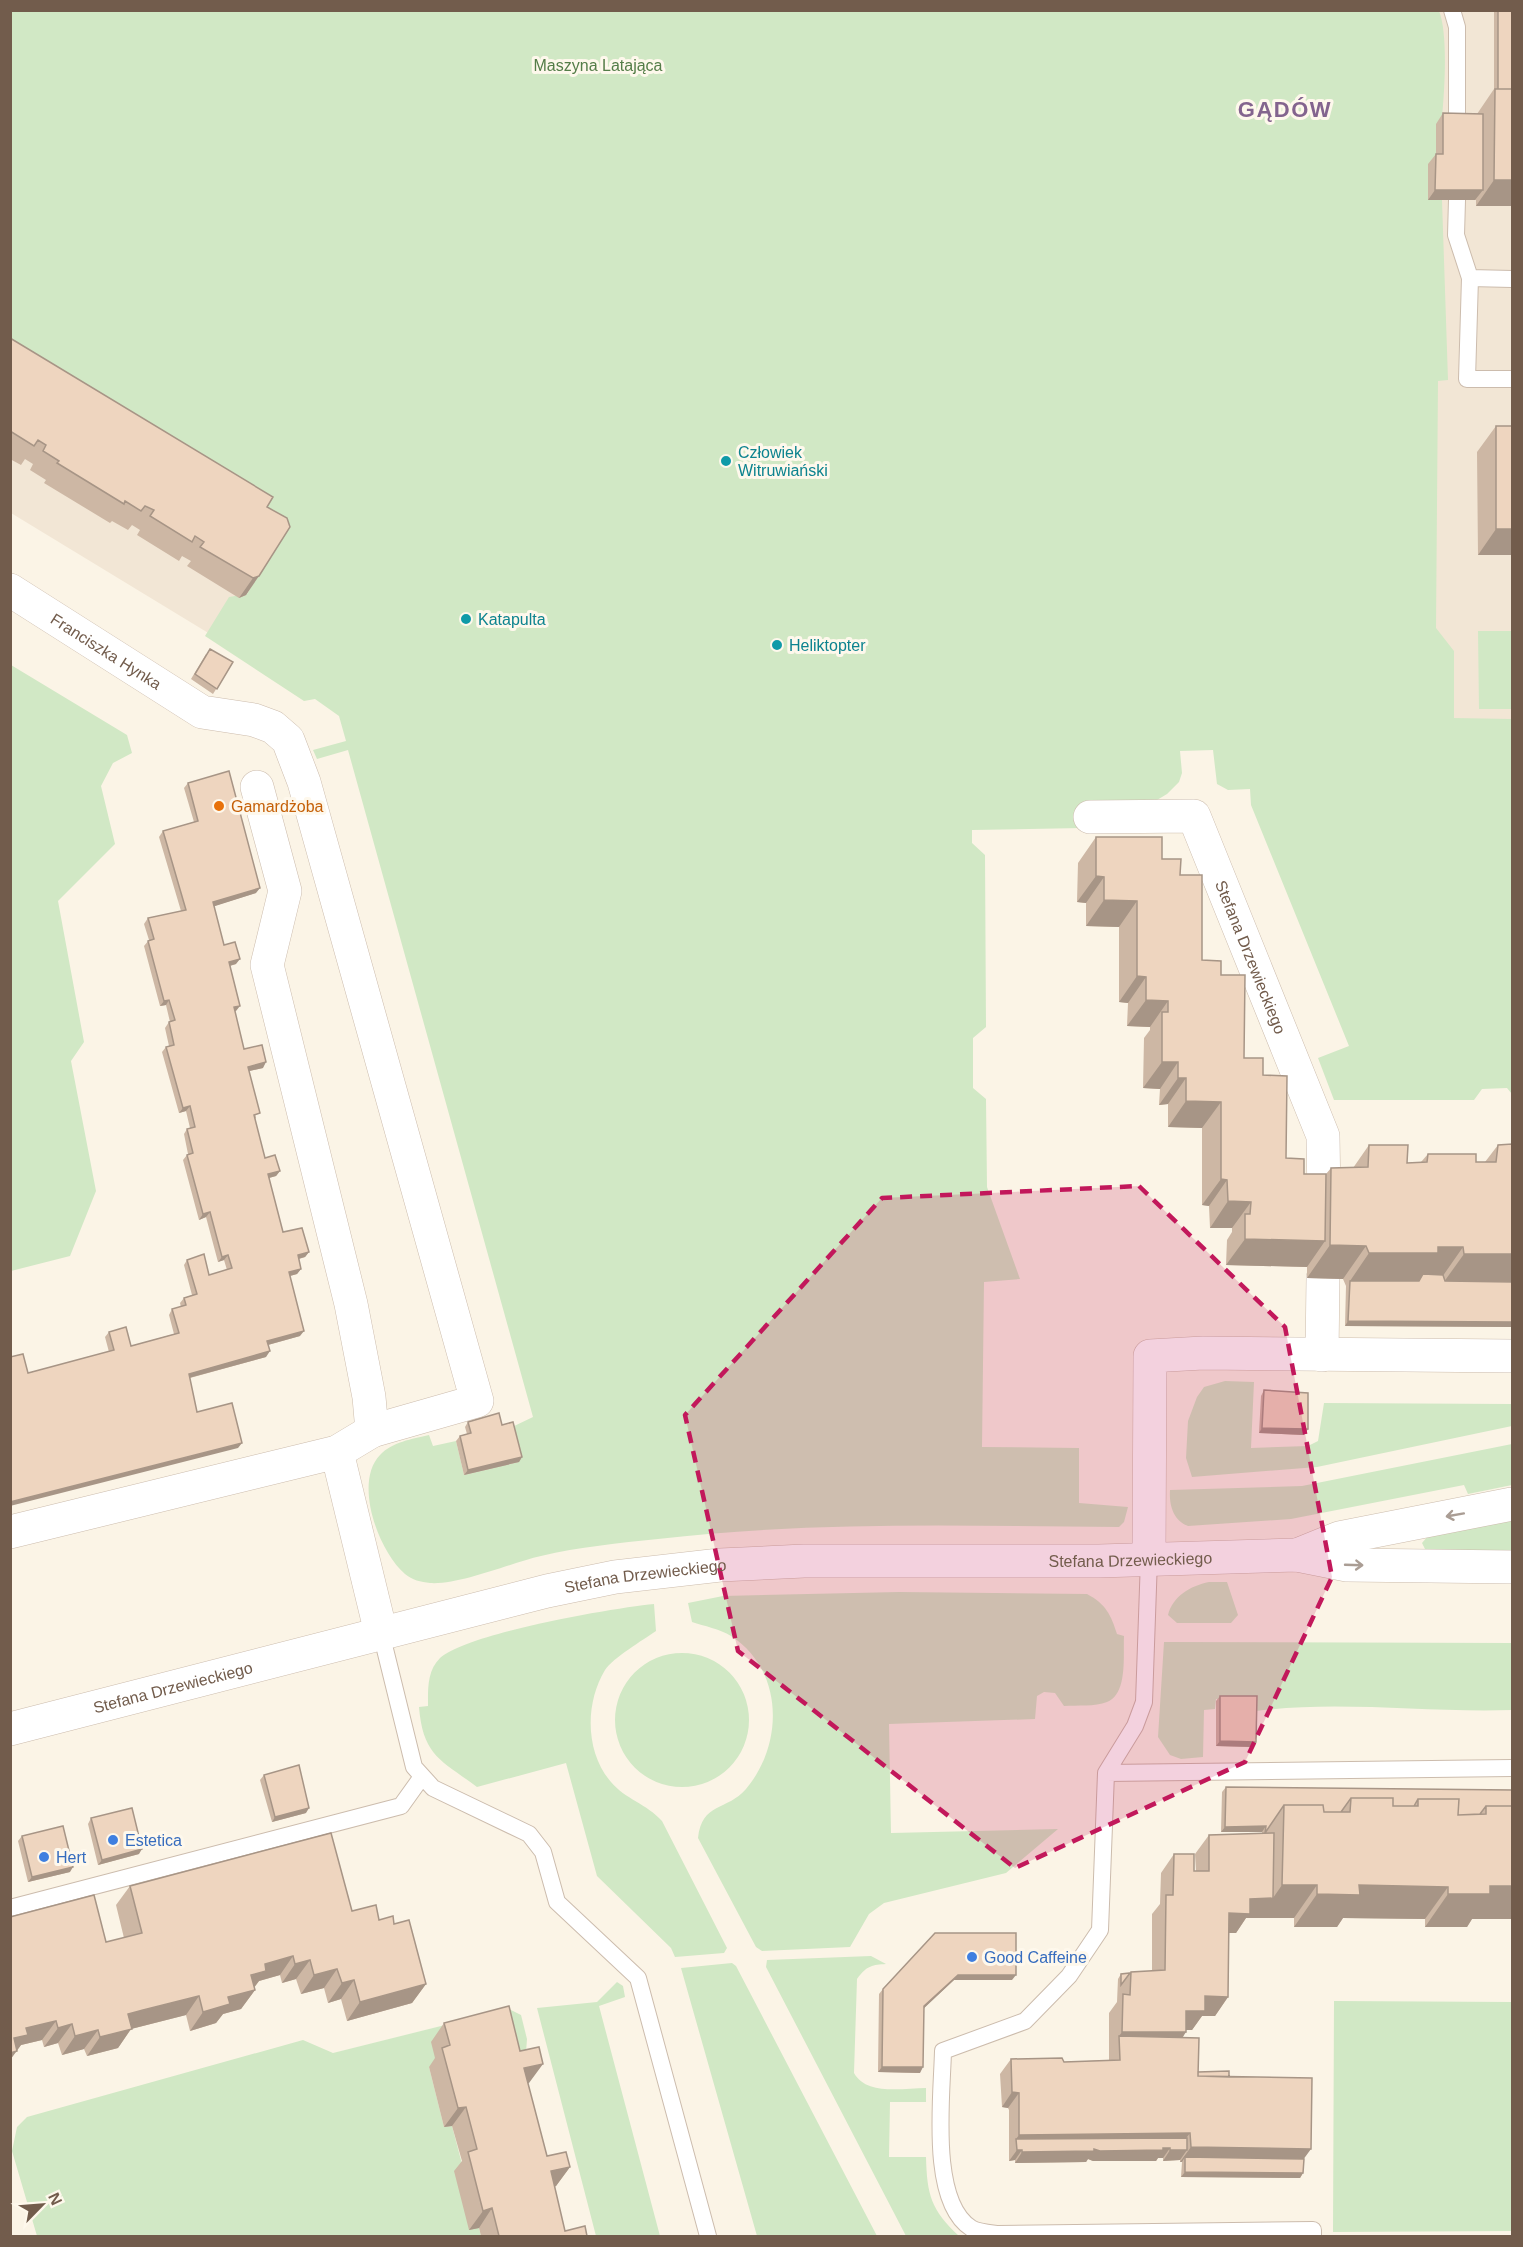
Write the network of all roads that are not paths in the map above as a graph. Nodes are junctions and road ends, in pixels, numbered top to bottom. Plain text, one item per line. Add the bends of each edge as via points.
1 (1452, 10) edge
2 (1457, 124) edge
3 (1457, 200) edge
4 (1470, 278) junction
5 (1512, 279) edge
6 (1512, 379) edge
7 (10, 590) edge
8 (257, 787) dead end
9 (1090, 817) dead end
10 (315, 820) junction
11 (271, 834) junction
12 (1324, 1200) edge
13 (1323, 1278) edge
14 (1322, 1355) junction
15 (1512, 1356) edge
16 (372, 1431) junction
17 (337, 1452) junction
18 (1512, 1504) edge
19 (10, 1532) edge
20 (1297, 1555) junction
21 (1149, 1559) junction
22 (1512, 1567) edge
23 (381, 1633) junction
24 (10, 1729) edge
25 (1512, 1768) edge
26 (1106, 1773) junction
27 (421, 1778) junction
28 (10, 1908) edge
29 (1202, 2234) edge
30 (708, 2236) edge
31 (1313, 2236) edge

1 - 2 lane via 1457,27
3 - 4 lane via 1456,235
4 - 5 lane
4 - 6 lane via 1467,379
7 - 10 street, Franciszka Hynka via 201,711 273,727 288,740
8 - 11 street
9 - 12 street, Stefana Drzewieckiego via 1194,816 1323,1136
10 - 11 street
10 - 16 street via 477,1401
11 - 16 street via 285,891 267,965 351,1304
13 - 14 street
14 - 15 street
14 - 21 street via 1150,1356
16 - 17 street
17 - 19 street
17 - 23 street
18 -> 20 street, Stefana Drzewieckiego via 1339,1538
20 - 21 street, Stefana Drzewieckiego
20 -> 22 street, Stefana Drzewieckiego via 1347,1565
21 - 23 street, Stefana Drzewieckiego via 720,1565 615,1577
21 - 26 lane via 1144,1702 1135,1726
23 - 24 street, Stefana Drzewieckiego
23 - 27 lane via 414,1767
25 - 26 lane
26 - 29 lane via 1100,1930 1069,1976 1025,2021 943,2052 944,2186 952,2206 971,2228 998,2235
27 - 28 lane via 401,1806
27 - 30 lane via 433,1788 529,1834 543,1852 556,1902 638,1978
29 - 31 lane via 1313,2230

